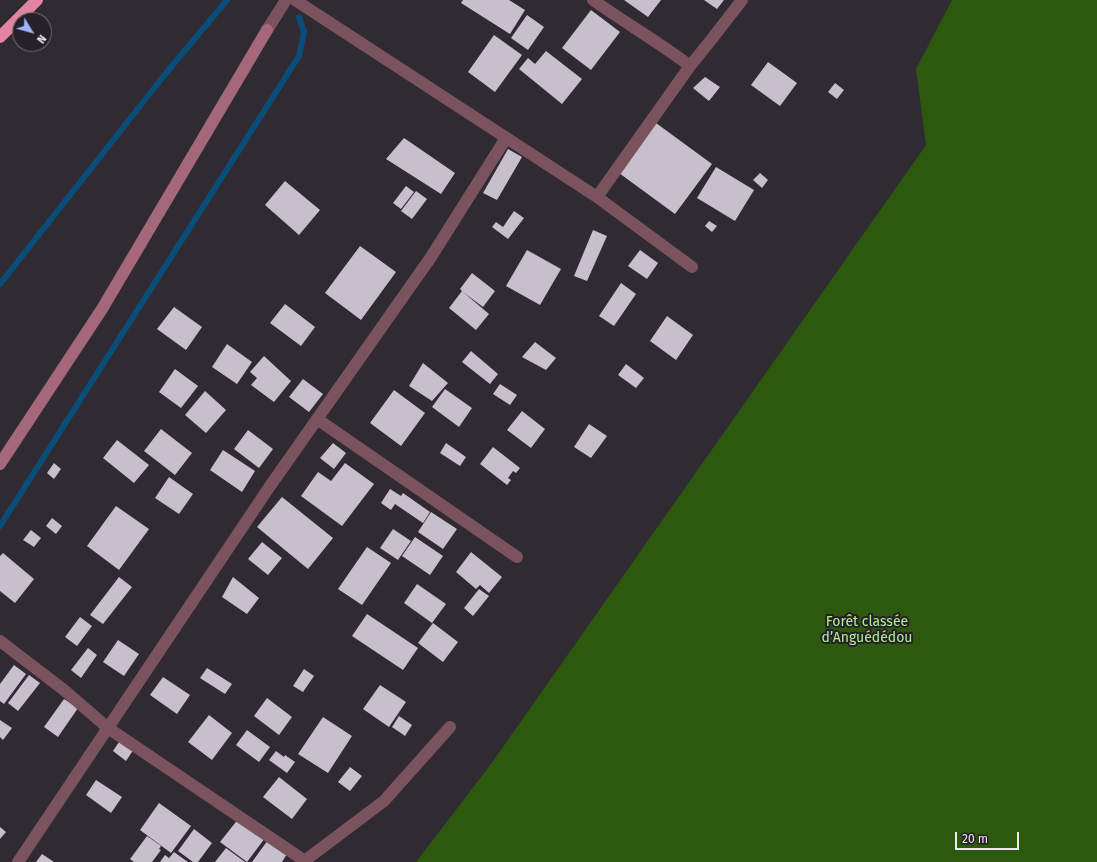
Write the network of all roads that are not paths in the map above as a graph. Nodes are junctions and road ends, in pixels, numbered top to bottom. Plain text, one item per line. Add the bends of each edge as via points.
1 (37, 0) edge
2 (286, 0) edge
3 (295, 0) edge
4 (593, 0) edge
5 (742, 0) edge
6 (0, 37) edge
7 (690, 66) junction
8 (506, 138) junction
9 (597, 197) junction
10 (692, 267) dead end
11 (317, 419) junction
12 (0, 464) edge
13 (517, 557) dead end
14 (0, 641) edge
15 (450, 727) dead end
16 (108, 728) junction
17 (304, 861) edge
18 (18, 862) edge

1 - 6 highway
2 - 12 street via 102,309
3 - 8 street
4 - 7 street
5 - 7 street
7 - 9 street
8 - 9 street
8 - 11 street via 431,257
9 - 10 street
11 - 13 street
11 - 16 street
14 - 16 street
15 - 17 street via 384,801
16 - 17 street
16 - 18 street

